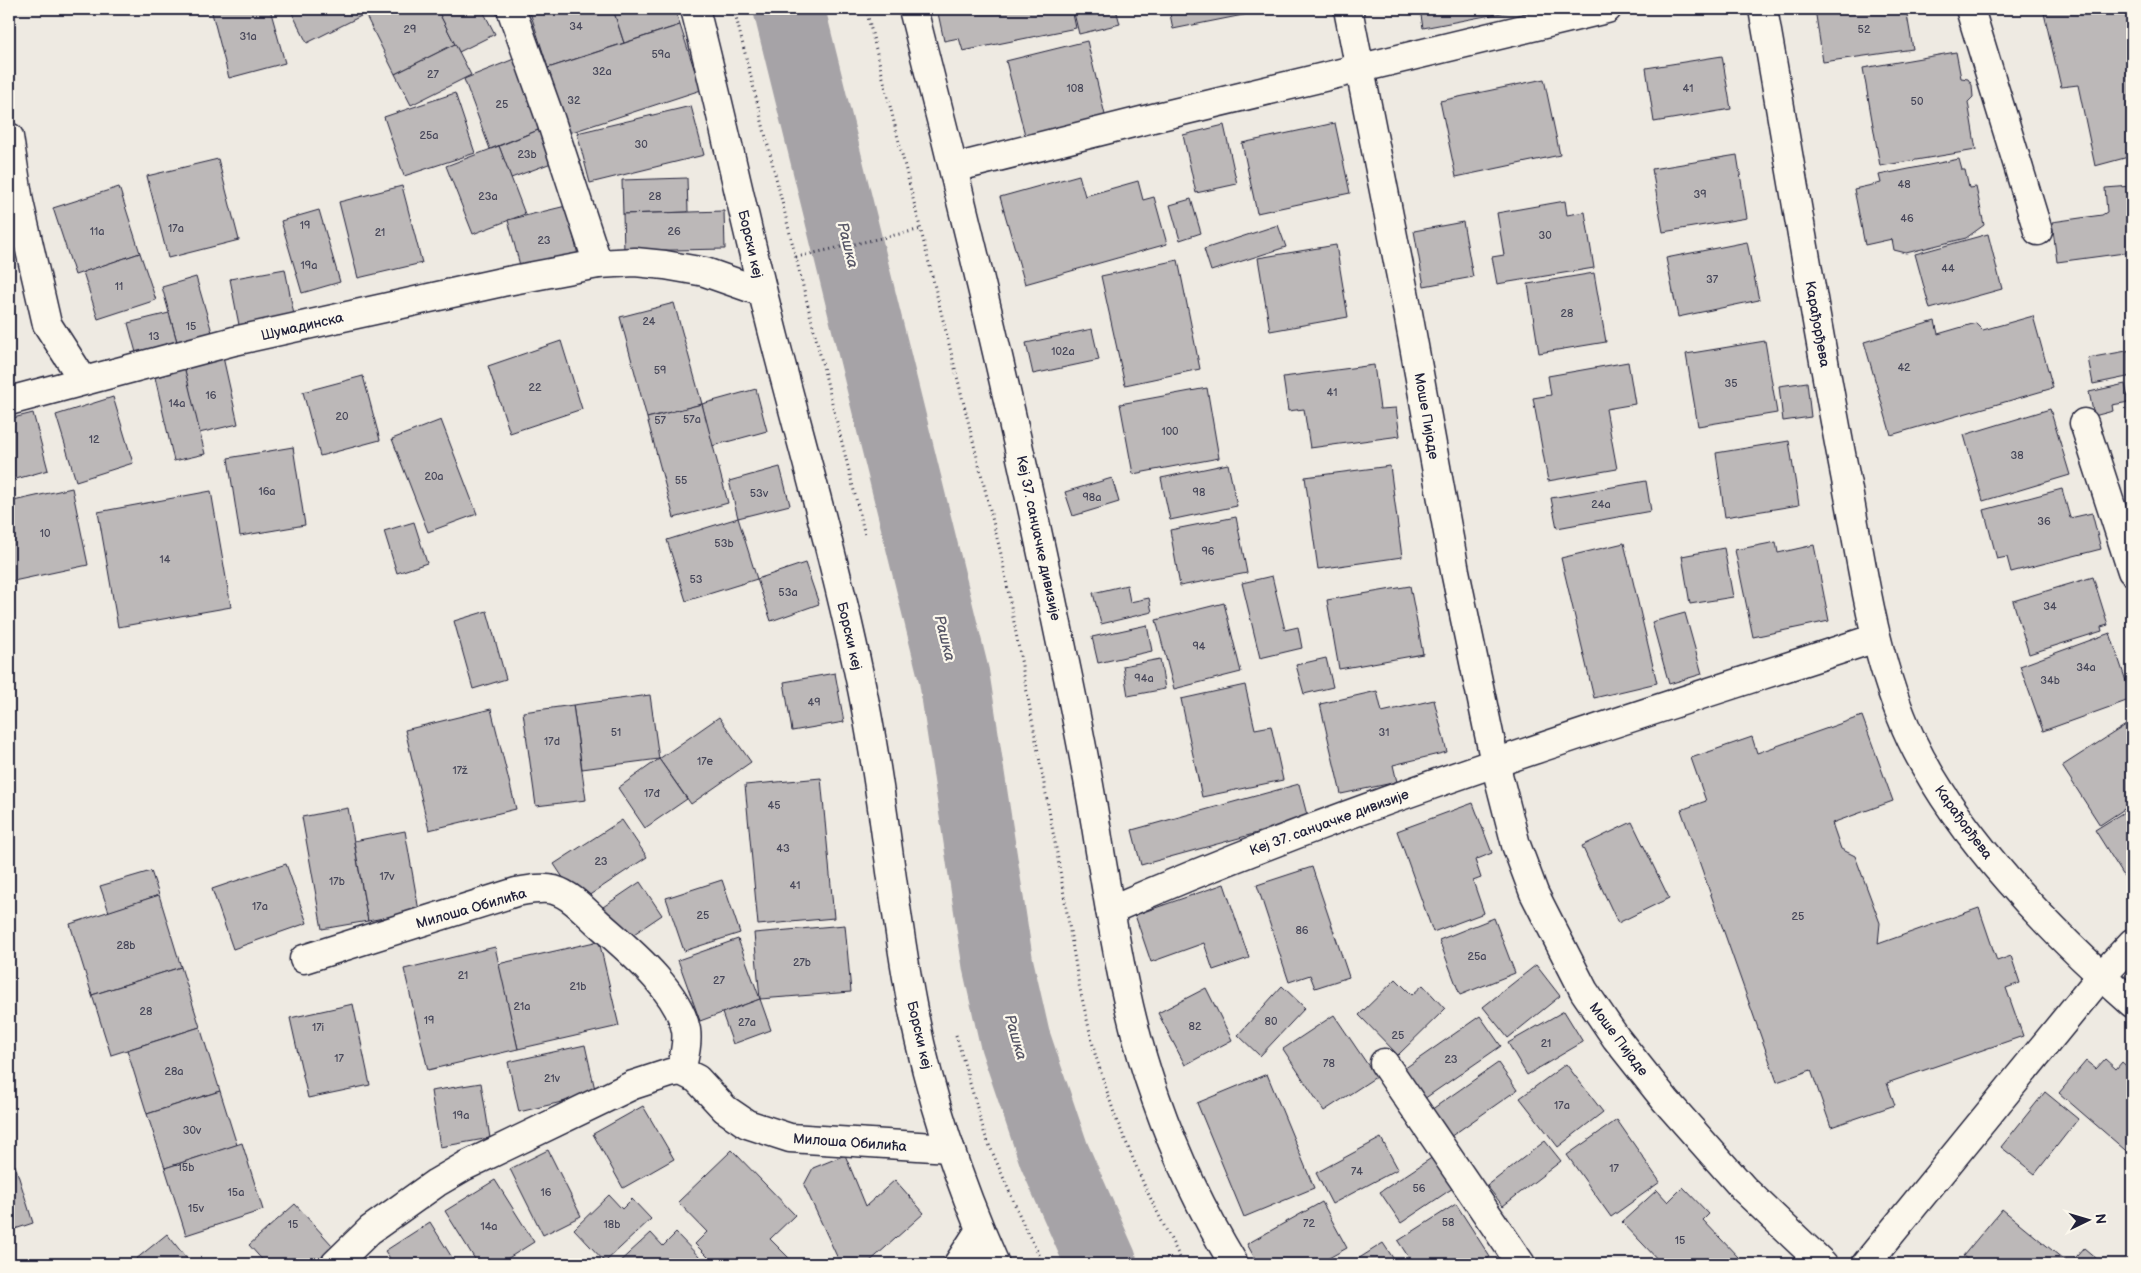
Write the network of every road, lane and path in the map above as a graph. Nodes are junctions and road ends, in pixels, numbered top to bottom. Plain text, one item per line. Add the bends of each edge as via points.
1 (511, 9) edge
2 (695, 9) edge
3 (866, 9) edge
4 (913, 9) edge
5 (1348, 9) edge
6 (1607, 9) edge
7 (1763, 9) edge
8 (1970, 9) edge
9 (1359, 68) junction
10 (9, 137) edge
11 (954, 168) junction
12 (922, 228) junction
13 (2038, 231) dead end
14 (796, 257) dead end
15 (598, 264) junction
16 (762, 292) junction
17 (83, 380) junction
18 (9, 401) edge
19 (2084, 423) dead end
20 (2132, 571) edge
21 (1876, 638) junction
22 (1495, 763) junction
23 (1110, 910) junction
24 (2132, 943) edge
25 (304, 959) dead end
26 (2101, 976) junction
27 (2132, 1003) edge
28 (1384, 1063) dead end
29 (681, 1071) junction
30 (950, 1148) junction
31 (980, 1230) junction
32 (335, 1264) edge
33 (958, 1264) edge
34 (995, 1264) edge
35 (1183, 1264) edge
36 (1234, 1264) edge
37 (1521, 1264) edge
38 (1823, 1264) edge
39 (1866, 1264) edge

1 - 15 street
2 - 16 street, Борски кеј
3 - 12 path
4 - 11 street, Кеј 37. санџачке дивизије
5 - 9 street, Моше Пијаде
6 - 9 street
7 - 21 street, Карађорђева
8 - 13 street
9 - 11 street
9 - 22 street, Моше Пијаде
10 - 17 street via 47,324
11 - 23 street, Кеј 37. санџачке дивизије via 1036,522 1092,802
12 - 14 path
12 - 35 path via 1002,558 1079,985 1095,1054 1118,1125 1144,1187
15 - 16 street, Шумадинска via 635,262 665,265 704,272
15 - 17 street, Шумадинска via 264,334
16 - 30 street, Борски кеј via 854,653 877,775 912,1004
17 - 18 street, Шумадинска
19 - 20 street
21 - 22 street
21 - 26 street, Карађорђева via 1892,691 1912,740 1959,819 2031,905
22 - 23 street, Кеј 37. санџачке дивизије via 1305,830
22 - 38 street, Моше Пијаде via 1516,845 1534,893 1584,991 1616,1038 1702,1143 1744,1189
23 - 36 street, Кеј 37. санџачке дивизије via 1126,989 1155,1098 1177,1152
24 - 26 street
25 - 29 street, Милоша Обилића via 516,892 553,890 568,896 616,939 671,997 686,1030
26 - 27 street, Карађорђева
26 - 39 street
28 - 37 street
29 - 30 street, Милоша Обилића via 697,1079 725,1109 747,1124 766,1131 799,1139
29 - 32 street via 633,1085 465,1166 383,1221
30 - 31 street, Борски кеј
31 - 33 street
31 - 34 street, Борски кеј

